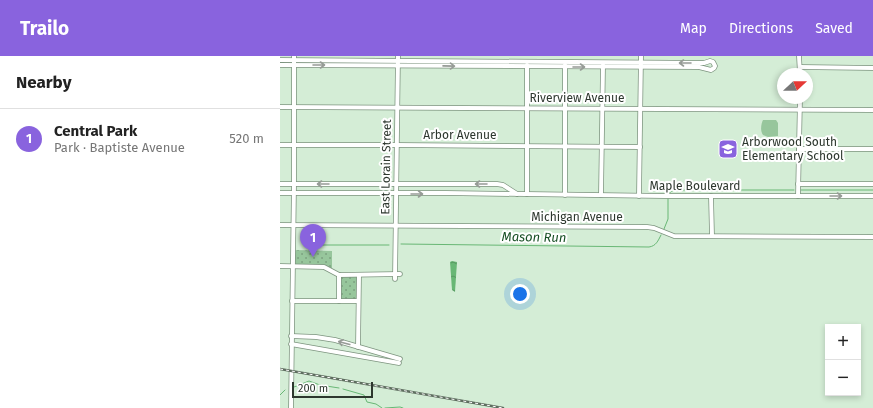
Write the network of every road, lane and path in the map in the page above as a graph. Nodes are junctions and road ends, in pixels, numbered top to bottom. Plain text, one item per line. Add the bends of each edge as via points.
1 (641, 56) edge
2 (800, 56) edge
3 (280, 60) edge
4 (294, 61) edge
5 (398, 61) edge
6 (527, 64) junction
7 (566, 64) junction
8 (603, 64) junction
9 (280, 65) edge
10 (641, 65) junction
11 (800, 68) edge
12 (813, 68) edge
13 (873, 68) edge
14 (800, 104) edge
15 (280, 106) edge
16 (397, 106) junction
17 (294, 107) junction
18 (527, 108) junction
19 (564, 108) junction
20 (641, 108) junction
21 (603, 109) junction
22 (800, 110) junction
23 (873, 110) edge
24 (280, 145) edge
25 (294, 145) junction
26 (397, 145) junction
27 (527, 146) junction
28 (565, 146) junction
29 (640, 147) junction
30 (602, 148) junction
31 (799, 149) junction
32 (873, 149) edge
33 (280, 184) edge
34 (294, 184) junction
35 (344, 184) junction
36 (396, 184) junction
37 (445, 184) junction
38 (798, 184) junction
39 (873, 184) edge
40 (503, 185) junction
41 (280, 193) edge
42 (294, 193) junction
43 (344, 193) junction
44 (446, 193) junction
45 (396, 194) junction
46 (505, 194) junction
47 (517, 194) junction
48 (526, 194) junction
49 (565, 195) junction
50 (601, 195) junction
51 (639, 196) junction
52 (711, 196) junction
53 (798, 196) junction
54 (873, 196) edge
55 (280, 225) edge
56 (293, 225) junction
57 (396, 226) junction
58 (712, 236) junction
59 (873, 237) edge
60 (280, 266) edge
61 (293, 266) junction
62 (359, 274) junction
63 (339, 275) junction
64 (292, 301) junction
65 (339, 301) junction
66 (358, 301) junction
67 (291, 336) junction
68 (291, 344) junction
69 (358, 347) junction
70 (291, 408) edge

1 - 10 street
2 - 11 street
3 - 4 street
4 - 5 street
4 - 9 street
4 - 17 street
5 - 6 street
5 - 16 street, East Lorain Street
6 - 7 street
6 - 18 street
7 - 8 street
7 - 19 street
8 - 10 street
8 - 21 street
10 -> 10 street via 699,67 711,70 715,66 710,61
10 - 20 street
12 - 13 street
14 - 22 street
15 - 17 street, Riverview Avenue
16 - 17 street, Riverview Avenue
16 - 18 street, Riverview Avenue
16 - 26 street, East Lorain Street
17 - 25 street
18 - 19 street, Riverview Avenue
18 - 27 street
19 - 21 street, Riverview Avenue
19 - 28 street
20 - 21 street, Riverview Avenue
20 - 22 street, Riverview Avenue
20 - 29 street
21 - 30 street
22 - 23 street, Riverview Avenue
22 - 31 street
24 - 25 street, Arbor Avenue
25 - 26 street, Arbor Avenue
25 - 34 street
26 - 27 street, Arbor Avenue
26 - 36 street, East Lorain Street
27 - 28 street, Arbor Avenue
27 - 48 street
28 - 30 street, Arbor Avenue
28 - 49 street
29 - 30 street, Arbor Avenue
29 - 51 street
30 - 50 street
31 - 32 street
31 - 38 street
33 - 34 street
35 -> 34 street
34 - 42 street
35 - 36 street
35 - 43 street
36 - 37 street
36 - 45 street, East Lorain Street
40 -> 37 street
37 - 44 street
38 - 39 street
38 - 53 street
40 - 46 street
40 - 47 street
41 - 42 street, Maple Boulevard
42 - 43 street, Maple Boulevard
42 - 56 street
43 - 45 street, Maple Boulevard
45 -> 44 street, Maple Boulevard
44 - 46 street, Maple Boulevard
45 - 57 street, East Lorain Street
46 - 47 street, Maple Boulevard
47 - 48 street, Maple Boulevard
48 - 49 street, Maple Boulevard
49 - 50 street, Maple Boulevard
50 - 51 street, Maple Boulevard
51 - 52 street, Maple Boulevard
52 - 53 street, Maple Boulevard
52 - 58 street
53 -> 54 street, Maple Boulevard
55 - 56 street, Michigan Avenue
56 - 57 street, Michigan Avenue
56 - 61 street
57 - 58 street, Michigan Avenue via 648,227 674,236
57 - 62 street, East Lorain Street via 396,276
58 - 59 street, Michigan Avenue
60 - 61 street
61 - 63 street via 324,267
61 - 64 street
62 - 63 street
62 - 66 street
63 - 65 street
64 - 65 street
64 - 67 street
65 - 66 street
66 - 69 street
67 - 68 street
69 -> 67 street via 327,339
68 - 69 street via 397,361
68 - 70 street

